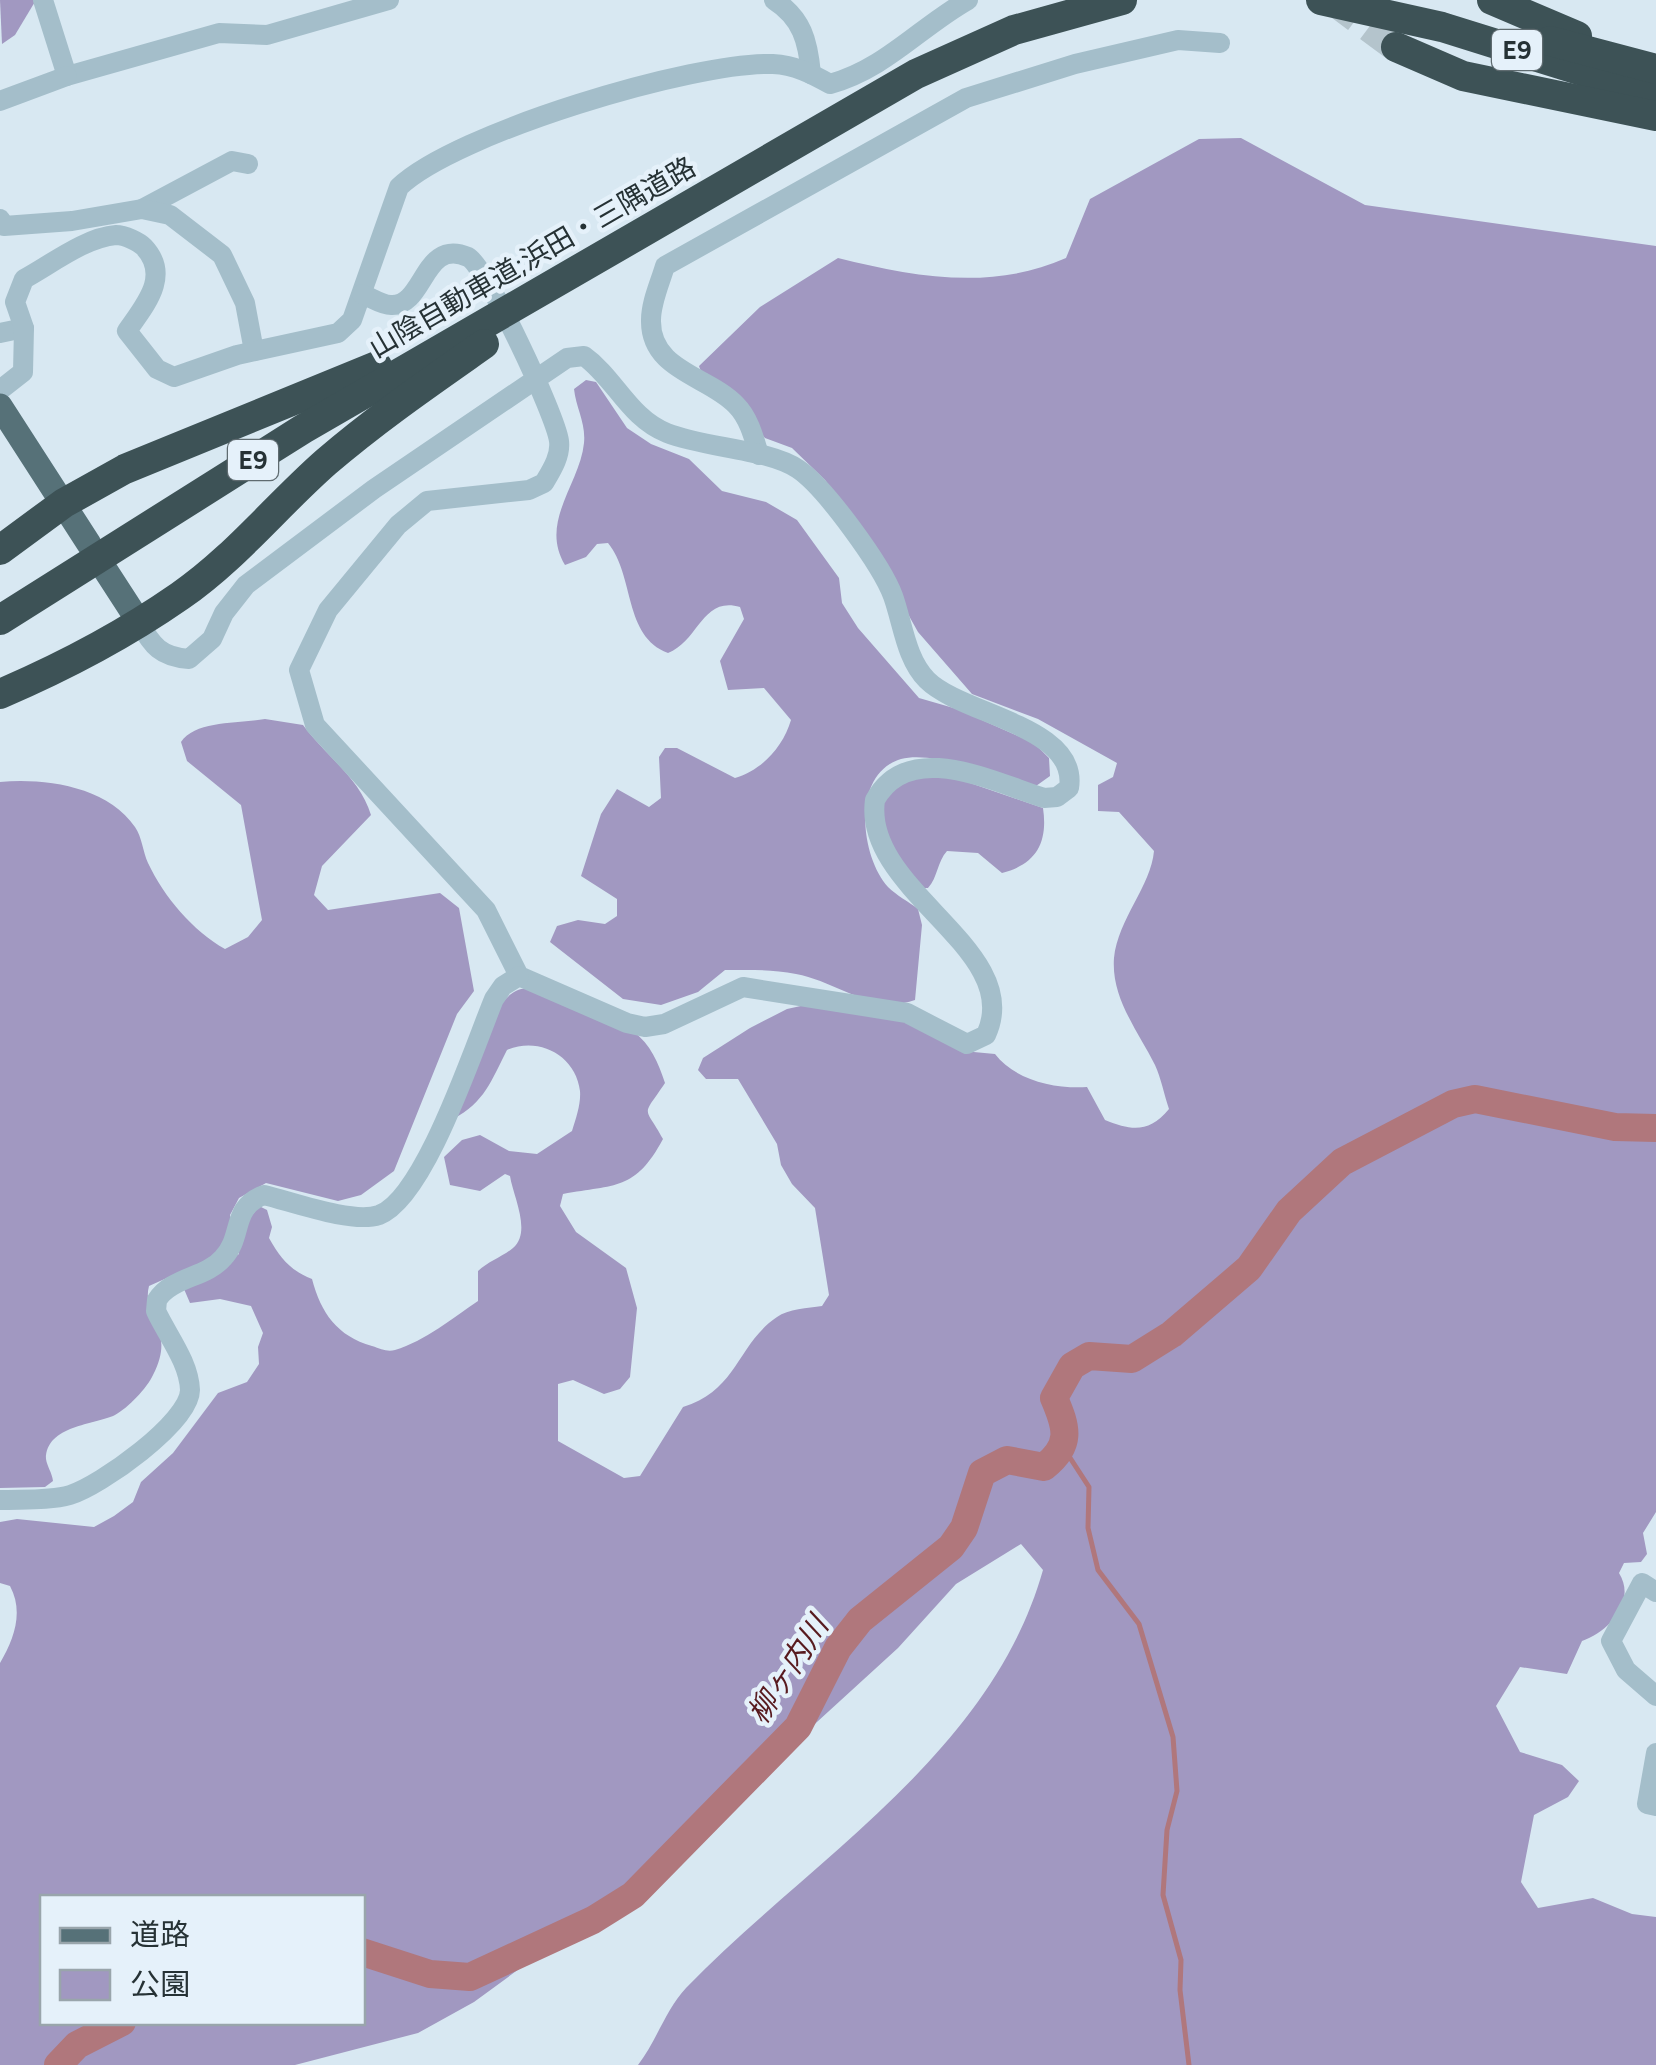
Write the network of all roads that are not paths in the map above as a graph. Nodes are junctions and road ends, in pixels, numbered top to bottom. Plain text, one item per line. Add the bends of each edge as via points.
1 (44, 0) edge
2 (390, 0) edge
3 (774, 0) edge
4 (968, 0) edge
5 (1122, 0) edge
6 (1321, 0) edge
7 (1492, 0) edge
8 (1388, 5) edge
9 (1220, 43) dead end
10 (1396, 47) tunnel mouth
11 (1656, 68) edge
12 (811, 74) junction
13 (67, 76) junction
14 (1656, 94) edge
15 (0, 101) edge
16 (1656, 116) edge
17 (248, 164) dead end
18 (680, 208) junction
19 (142, 209) junction
20 (0, 219) edge
21 (362, 294) junction
22 (510, 308) junction
23 (24, 328) junction
24 (0, 332) edge
25 (254, 351) junction
26 (531, 370) junction
27 (0, 390) edge
28 (0, 406) edge
29 (758, 455) junction
30 (64, 504) junction
31 (89, 544) dead end
32 (0, 550) edge
33 (104, 568) dead end
34 (0, 620) edge
35 (139, 622) junction
36 (0, 694) edge
37 (519, 976) junction
38 (0, 1500) edge
39 (1656, 1592) edge
40 (1656, 1696) edge
41 (1656, 1753) edge
42 (1656, 1806) edge

1 - 13 street
2 - 13 street via 267,35 219,33
3 - 12 street via 799,22
4 - 12 street via 878,66 830,84
5 - 18 highway, 山陰自動車道;浜田・三隅道路 / E9 via 965,50
6 - 8 highway, E9
7 - 11 highway
8 - 11 highway, E9
8 - 14 highway, E9
9 - 29 street via 1178,40 966,98 664,266 650,314 663,354 683,375 738,406
10 - 16 highway via 1462,76
12 - 21 street via 793,66 738,65 497,131 399,187
13 - 15 street
17 - 19 street via 232,161
18 - 22 highway, 山陰自動車道;浜田・三隅道路 / E9
18 - 35 highway via 387,412 227,559
19 - 20 street via 30,226 4,226
19 - 25 street via 170,214 222,255 246,303
21 - 25 street via 352,320 338,333
21 - 26 street via 390,306 402,302 424,270 452,254 469,258 484,274
22 - 30 highway via 446,329 362,374 142,462
22 - 34 highway, 山陰自動車道;浜田・三隅道路 / E9 via 168,510
23 - 24 street
23 - 25 street via 15,302 24,279 119,234 142,244 153,260 152,296 127,330 156,369 174,377
23 - 27 street via 23,372
26 - 29 street via 584,356 663,432
26 - 35 street via 246,585 212,639 189,658 152,646
26 - 37 street via 560,444 544,483 427,501 398,525 328,610 299,670 316,725 486,910
28 - 30 main road
29 - 37 street via 796,467 831,500 884,576 926,679 1040,737 1072,774 1064,793 1044,798 950,768 910,770 875,800 874,830 882,849 964,945 988,985 992,1021 986,1034 967,1044 906,1013 743,987 645,1027
30 - 31 main road
30 - 32 highway
33 - 35 main road
35 - 36 highway
37 - 38 street via 494,998 423,1166 402,1200 378,1215 357,1218 264,1195 250,1202 238,1215 223,1260 157,1300 156,1311 188,1374 181,1416 71,1495
39 - 40 street via 1642,1583 1612,1641 1626,1670
41 - 42 street via 1647,1804

